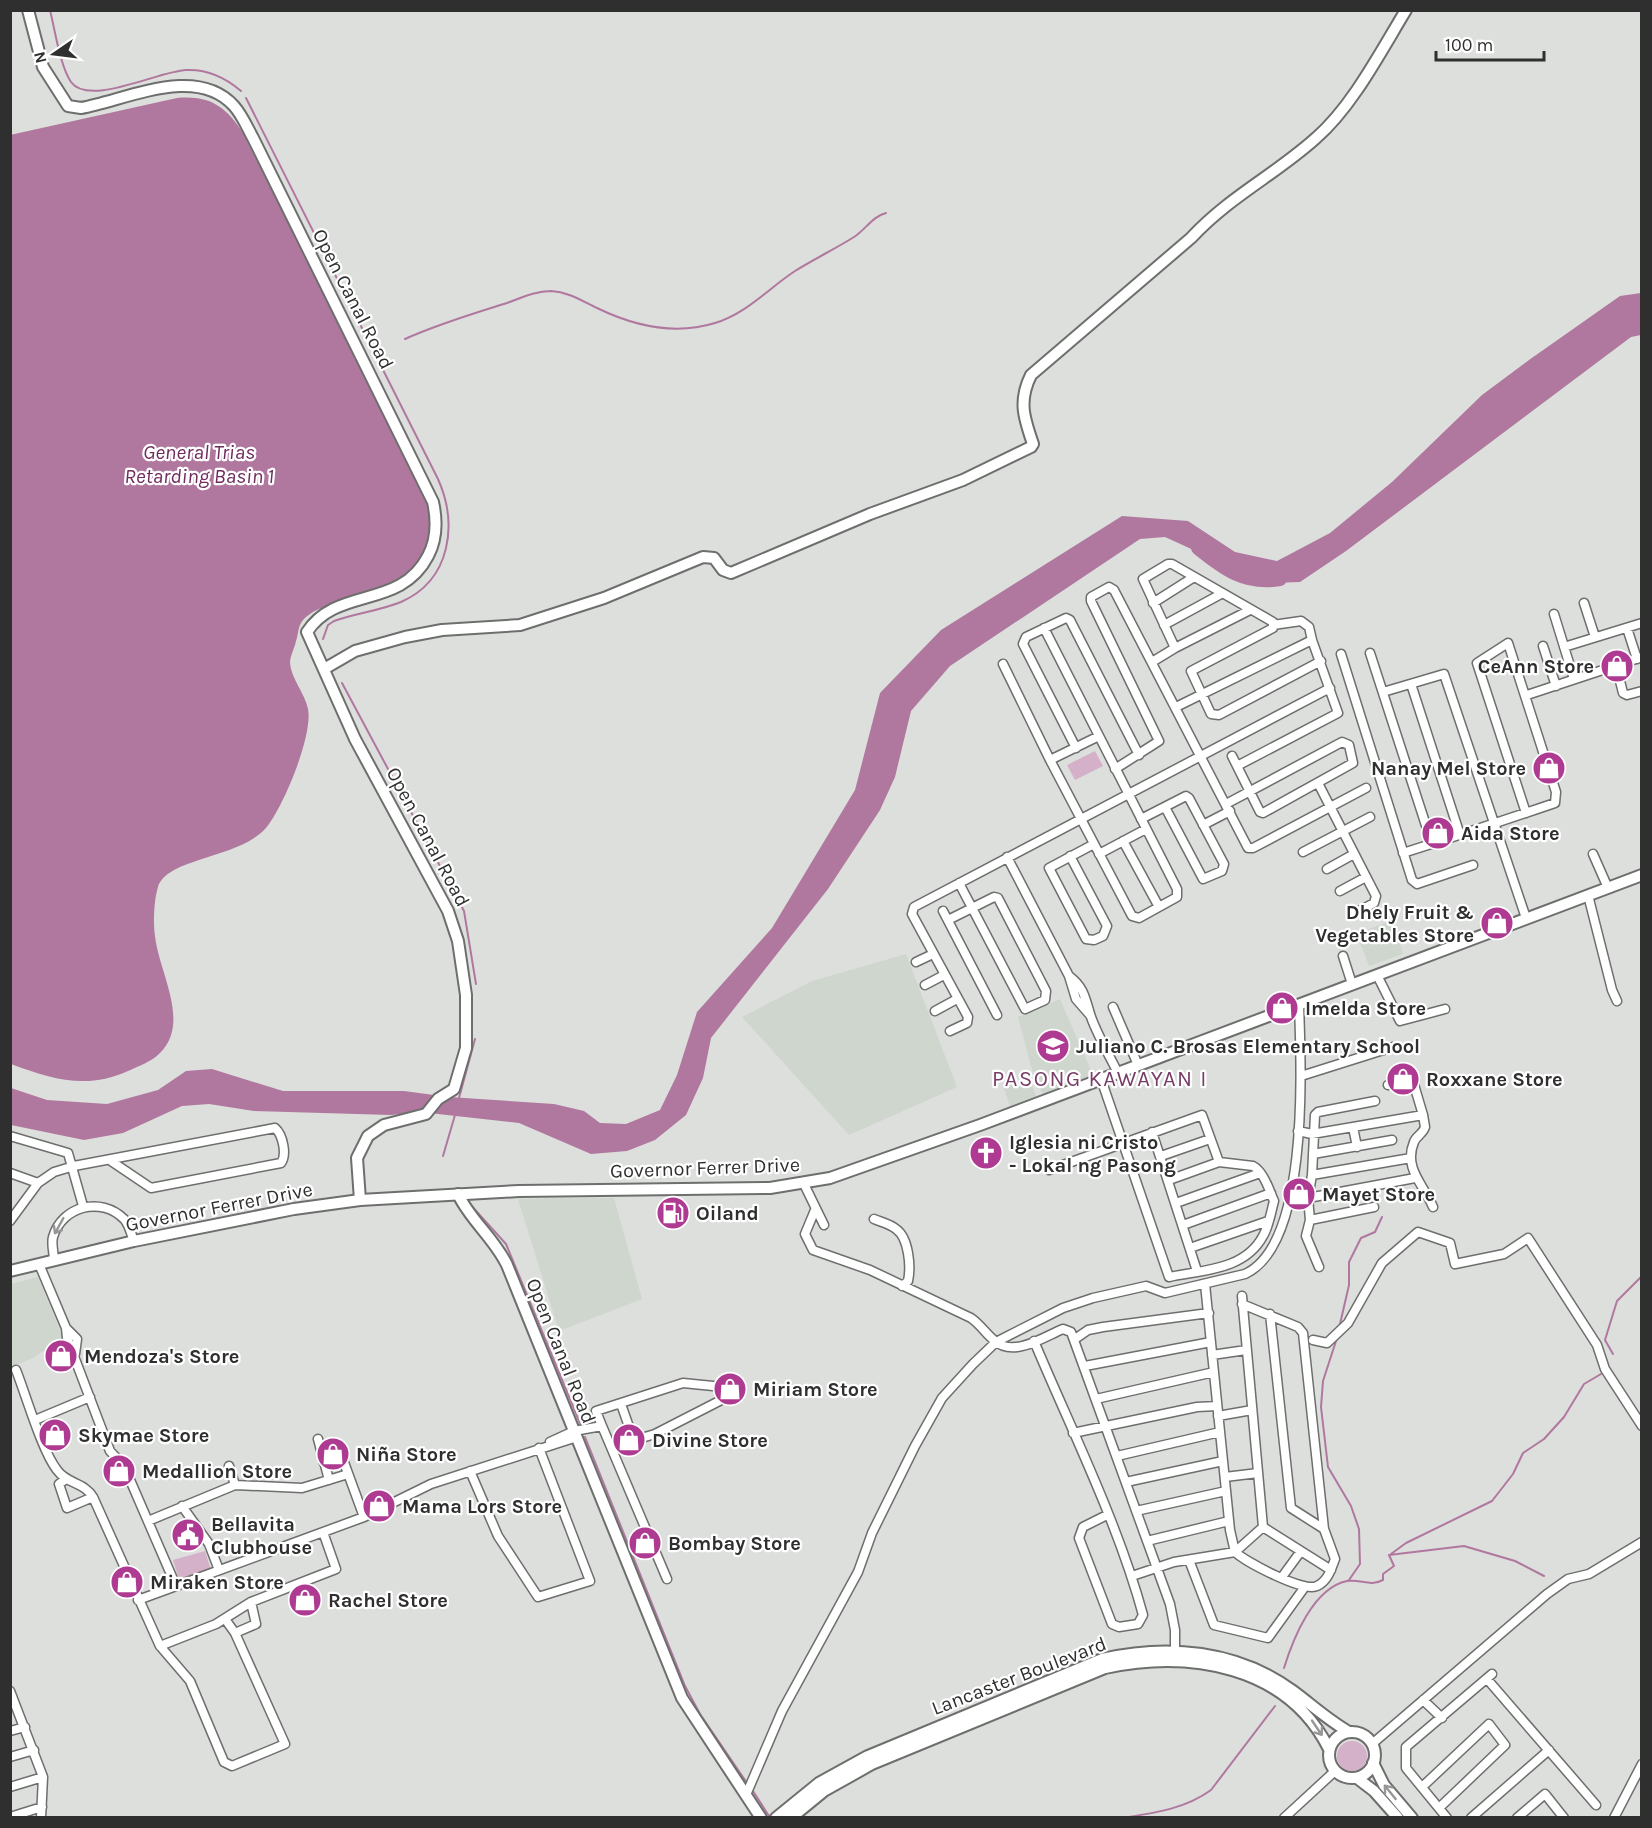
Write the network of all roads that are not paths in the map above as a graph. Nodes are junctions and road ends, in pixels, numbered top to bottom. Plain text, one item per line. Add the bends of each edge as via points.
1 (28, 10) edge
2 (1406, 10) edge
3 (1194, 577) junction
4 (1221, 594) junction
5 (1153, 603) junction
6 (1584, 603) dead end
7 (1250, 610) junction
8 (1554, 614) dead end
9 (1641, 623) edge
10 (1164, 625) junction
11 (1273, 625) junction
12 (1044, 628) junction
13 (1627, 628) junction
14 (1595, 638) junction
15 (1312, 640) junction
16 (1543, 646) dead end
17 (1564, 647) junction
18 (1175, 648) junction
19 (1370, 653) dead end
20 (1341, 654) dead end
21 (1639, 658) edge
22 (1152, 662) junction
23 (1321, 662) junction
24 (1003, 664) dead end
25 (1616, 665) junction
26 (324, 669) junction
27 (1575, 679) junction
28 (1411, 684) junction
29 (1556, 686) junction
30 (1330, 688) junction
31 (1641, 691) edge
32 (1383, 692) junction
33 (1201, 695) junction
34 (1527, 695) junction
35 (1176, 707) junction
36 (1098, 737) junction
37 (1076, 748) junction
38 (1139, 755) junction
39 (1200, 755) junction
40 (1232, 756) dead end
41 (1050, 760) junction
42 (1237, 766) junction
43 (1115, 769) junction
44 (1318, 785) junction
45 (1366, 788) dead end
46 (1249, 790) junction
47 (1127, 795) junction
48 (1165, 807) junction
49 (1330, 807) junction
50 (1228, 808) junction
51 (1526, 813) junction
52 (1370, 817) dead end
53 (1140, 819) junction
54 (1081, 820) junction
55 (1493, 823) junction
56 (1203, 825) junction
57 (1146, 829) junction
58 (1342, 831) junction
59 (1460, 835) junction
60 (1123, 841) junction
61 (1094, 844) junction
62 (1432, 844) junction
63 (1303, 852) dead end
64 (1403, 853) junction
65 (1100, 854) junction
66 (1354, 854) junction
67 (1593, 854) dead end
68 (1070, 856) junction
69 (1007, 857) junction
70 (1473, 865) dead end
71 (1327, 869) dead end
72 (1641, 875) edge
73 (1366, 877) junction
74 (959, 883) junction
75 (1608, 888) junction
76 (1340, 891) dead end
77 (1588, 895) junction
78 (1159, 907) junction
79 (972, 908) junction
80 (943, 911) dead end
81 (1353, 914) dead end
82 (1526, 918) junction
83 (948, 920) junction
84 (933, 954) junction
85 (1343, 956) dead end
86 (916, 962) dead end
87 (944, 975) junction
88 (1377, 975) junction
89 (1352, 984) junction
90 (925, 985) dead end
91 (957, 999) junction
92 (1617, 1001) dead end
93 (1299, 1004) junction
94 (1113, 1007) dead end
95 (1444, 1009) dead end
96 (935, 1011) dead end
97 (997, 1015) dead end
98 (950, 1030) dead end
99 (1393, 1047) dead end
100 (1138, 1065) junction
101 (1118, 1073) junction
102 (1301, 1076) junction
103 (1101, 1079) junction
104 (1388, 1085) dead end
105 (1375, 1101) dead end
106 (1423, 1115) junction
107 (1353, 1127) junction
108 (1298, 1131) junction
109 (1152, 1132) junction
110 (1312, 1134) junction
111 (10, 1136) edge
112 (1210, 1139) junction
113 (1392, 1140) dead end
114 (1125, 1143) junction
115 (1357, 1146) junction
116 (1312, 1154) junction
117 (1161, 1156) junction
118 (1411, 1158) junction
119 (111, 1161) junction
120 (1219, 1162) junction
121 (74, 1166) junction
122 (1049, 1170) dead end
123 (10, 1173) edge
124 (1260, 1173) junction
125 (1312, 1175) junction
126 (1415, 1178) junction
127 (1169, 1180) junction
128 (38, 1183) junction
129 (804, 1184) junction
130 (1271, 1193) junction
131 (458, 1194) junction
132 (1308, 1198) junction
133 (360, 1200) junction
134 (1176, 1203) junction
135 (83, 1206) junction
136 (1374, 1207) dead end
137 (1433, 1207) dead end
138 (815, 1210) junction
139 (13, 1211) edge
140 (874, 1219) dead end
141 (1310, 1220) junction
142 (10, 1221) edge
143 (1268, 1221) junction
144 (824, 1225) dead end
145 (1183, 1226) junction
146 (134, 1241) junction
147 (1190, 1248) junction
148 (54, 1260) junction
149 (39, 1264) junction
150 (1319, 1267) dead end
151 (10, 1271) edge
152 (1197, 1271) junction
153 (1205, 1284) junction
154 (902, 1286) junction
155 (1209, 1313) junction
156 (1270, 1314) junction
157 (1075, 1339) junction
158 (1313, 1340) dead end
159 (1034, 1341) junction
160 (996, 1342) junction
161 (1211, 1342) junction
162 (1246, 1350) junction
163 (1212, 1355) junction
164 (1084, 1366) junction
165 (16, 1370) dead end
166 (1214, 1372) junction
167 (90, 1398) junction
168 (1096, 1399) junction
169 (621, 1404) junction
170 (1217, 1406) junction
171 (1252, 1410) junction
172 (1218, 1416) junction
173 (36, 1420) junction
174 (602, 1426) junction
175 (1106, 1426) junction
176 (1641, 1426) edge
177 (1220, 1432) junction
178 (1073, 1433) junction
179 (575, 1434) junction
180 (318, 1439) dead end
181 (634, 1441) junction
182 (542, 1447) junction
183 (611, 1448) junction
184 (1117, 1456) junction
185 (1223, 1461) junction
186 (324, 1463) junction
187 (229, 1466) dead end
188 (470, 1471) junction
189 (1258, 1473) junction
190 (348, 1474) junction
191 (1225, 1477) junction
192 (66, 1479) junction
193 (329, 1480) junction
194 (1126, 1482) junction
195 (235, 1485) junction
196 (1226, 1491) junction
197 (93, 1497) junction
198 (182, 1506) junction
199 (1136, 1511) junction
200 (1107, 1515) junction
201 (364, 1517) junction
202 (148, 1521) junction
203 (1229, 1521) junction
204 (1263, 1527) junction
205 (1324, 1529) junction
206 (323, 1532) junction
207 (1147, 1541) junction
208 (1641, 1542) edge
209 (1301, 1551) junction
210 (1235, 1552) junction
211 (1190, 1560) junction
212 (1157, 1568) junction
213 (219, 1570) junction
214 (1331, 1570) junction
215 (1132, 1576) junction
216 (667, 1578) dead end
217 (1282, 1578) junction
218 (176, 1586) junction
219 (1304, 1588) junction
220 (138, 1600) junction
221 (251, 1602) junction
222 (225, 1619) junction
223 (235, 1633) junction
224 (160, 1646) junction
225 (1175, 1655) junction
226 (10, 1691) edge
227 (1423, 1700) junction
228 (13, 1705) edge
229 (1442, 1718) junction
230 (25, 1727) junction
231 (10, 1731) edge
232 (1349, 1732) junction
233 (1372, 1744) junction
234 (1329, 1749) junction
235 (34, 1750) junction
236 (1549, 1750) junction
237 (10, 1757) edge
238 (1373, 1763) junction
239 (1641, 1764) edge
240 (1335, 1771) junction
241 (43, 1777) junction
242 (1357, 1778) junction
243 (10, 1787) edge
244 (1422, 1787) junction
245 (746, 1795) junction
246 (1596, 1805) dead end
247 (42, 1807) junction
248 (1439, 1808) junction
249 (10, 1817) edge
250 (41, 1818) edge
251 (761, 1818) edge
252 (776, 1818) edge
253 (791, 1818) edge
254 (1284, 1818) edge
255 (1398, 1818) edge
256 (1412, 1818) edge
257 (1448, 1818) edge
258 (1471, 1818) edge
259 (1517, 1818) edge
260 (1564, 1818) edge
261 (1614, 1818) edge

1 - 26 street, Open Canal Road via 44,67 68,106 88,107 180,86 207,90 232,105 246,124 431,497 436,522 434,540 419,570 400,586 321,615 314,629
2 - 26 street via 1343,108 1318,137 1212,215 1191,238 1031,375 1021,409 1031,447 963,480 870,514 731,573 723,570 714,558 703,557 604,597 520,625 442,630 405,637 355,651
3 - 4 street
3 - 5 street
3 - 5 street via 1172,564 1147,575 1143,583
4 - 7 street
4 - 10 street
5 - 10 street
6 - 14 street
7 - 11 street
7 - 18 street
8 - 17 street
9 - 13 street
10 - 18 street
11 - 15 street via 1301,621 1311,629
11 - 33 street via 1191,671
12 - 36 street
12 - 37 street via 1026,637 1023,644
12 - 38 street via 1062,619 1070,620
13 - 14 street
13 - 21 street
14 - 17 street
15 - 23 street
15 - 33 street
16 - 29 street
17 - 27 street
18 - 22 street
19 - 32 street
20 - 64 street
21 - 25 street
22 - 35 street
22 - 38 street via 1114,590 1110,587 1091,597 1159,736 1156,745
23 - 30 street
23 - 33 street via 1219,716 1211,714
24 - 41 street
25 - 27 street
25 - 31 street via 1623,693
26 - 133 street, Open Canal Road via 355,739 442,899 455,930 466,994 466,1048 454,1089 439,1098 426,1114 379,1127 363,1141 357,1158
27 - 29 street
28 - 32 street
28 - 55 street via 1444,674
28 - 59 street
29 - 34 street
30 - 39 street
30 - 42 street via 1336,716
32 - 62 street
33 - 35 street
34 - 51 street via 1557,799
34 - 51 street via 1509,644 1477,663
35 - 39 street
36 - 37 street
36 - 43 street
37 - 41 street
38 - 43 street
39 - 47 street
39 - 50 street
40 - 42 street
41 - 54 street
42 - 46 street
43 - 47 street
44 - 46 street via 1263,813
44 - 46 street via 1352,766 1347,742
44 - 49 street
45 - 49 street
46 - 50 street
47 - 53 street
47 - 54 street
48 - 53 street
48 - 56 street via 1186,796
48 - 56 street via 1203,879 1224,868
49 - 50 street via 1253,848 1248,848
49 - 58 street
50 - 56 street
51 - 55 street
52 - 58 street
53 - 57 street
54 - 61 street
54 - 69 street
55 - 59 street
55 - 82 street
57 - 60 street
57 - 78 street via 1178,893
58 - 63 street
58 - 66 street
59 - 62 street
60 - 65 street
60 - 78 street
61 - 65 street
61 - 68 street
62 - 64 street
64 - 70 street via 1414,883
65 - 78 street via 1132,916 1139,918
66 - 71 street
66 - 73 street
67 - 75 street
68 - 68 street via 1047,864 1086,939 1094,940 1103,936 1107,926
69 - 74 street
69 - 101 street via 1069,976 1086,994 1090,1015
72 - 75 street, Governor Ferrer Drive
73 - 76 street
73 - 81 street via 1377,900
74 - 79 street
74 - 84 street via 912,910
75 - 77 street, Governor Ferrer Drive
77 - 82 street, Governor Ferrer Drive
77 - 92 street
79 - 79 street via 998,898 1046,991 1045,1000 1025,1009
79 - 83 street
80 - 83 street
82 - 88 street, Governor Ferrer Drive
83 - 97 street
84 - 86 street
84 - 87 street
85 - 89 street
87 - 90 street
87 - 91 street
88 - 89 street, Governor Ferrer Drive
88 - 95 street via 1400,1021
89 - 93 street, Governor Ferrer Drive
91 - 96 street
91 - 98 street via 968,1020
93 - 100 street, Governor Ferrer Drive
93 - 102 street
94 - 100 street
99 - 102 street
100 - 101 street, Governor Ferrer Drive
101 - 103 street, Governor Ferrer Drive
102 - 108 street
103 - 114 street
103 - 129 street, Governor Ferrer Drive via 891,1158
104 - 106 street via 1412,1078
105 - 110 street via 1318,1112
106 - 107 street
106 - 118 street via 1425,1127 1414,1140
107 - 110 street
107 - 115 street
108 - 110 street
108 - 153 street via 1292,1187 1283,1227 1271,1253 1254,1270
109 - 112 street via 1202,1115
109 - 114 street
109 - 117 street
110 - 116 street
111 - 121 street via 68,1153
112 - 117 street
112 - 120 street
113 - 115 street
114 - 122 street
114 - 152 street via 1169,1277
115 - 116 street
116 - 125 street
117 - 127 street
118 - 125 street
118 - 126 street
119 - 119 street via 275,1128 284,1156 281,1163 151,1188
119 - 121 street
120 - 124 street via 1253,1166
120 - 127 street
121 - 128 street via 54,1172
121 - 135 street
123 - 128 street
124 - 130 street
124 - 134 street
125 - 132 street
126 - 132 street
126 - 137 street via 1425,1188
127 - 134 street
128 - 139 street
129 - 131 street, Governor Ferrer Drive via 770,1188
129 - 138 street
130 - 143 street via 1274,1201
130 - 145 street
131 - 133 street, Governor Ferrer Drive
131 - 179 street, Open Canal Road via 495,1242 507,1265
132 - 141 street
133 - 146 street, Governor Ferrer Drive
134 - 145 street
135 - 146 street via 106,1207 125,1220
135 -> 148 street via 63,1218 52,1238
136 - 141 street
138 - 144 street
138 - 154 street via 805,1234 813,1250
139 - 142 street via 14,1219
140 - 154 street via 894,1227 903,1236 910,1273
141 - 150 street via 1306,1236
143 - 147 street
143 - 152 street via 1250,1253 1233,1264
145 - 147 street
146 - 148 street, Governor Ferrer Drive
147 - 152 street
148 - 149 street, Governor Ferrer Drive
149 - 151 street, Governor Ferrer Drive
149 - 167 street via 66,1328 77,1339 75,1354
153 - 155 street
153 - 160 street via 1161,1293 1142,1286 1093,1298
154 - 160 street via 971,1318
155 - 157 street via 1103,1327 1088,1330
155 - 161 street
156 - 162 street via 1242,1300
156 - 205 street via 1291,1508
156 - 205 street via 1303,1333
157 - 159 street via 1063,1329
157 - 164 street
158 - 176 street via 1327,1343 1348,1323 1382,1263 1418,1232 1450,1242 1455,1263 1504,1254 1528,1238 1597,1345 1605,1369
159 - 160 street via 1015,1348
159 - 178 street
160 - 245 street via 942,1398 872,1533 858,1572 782,1712
161 - 163 street
161 - 164 street
162 - 163 street
162 - 171 street
163 - 166 street
164 - 168 street
165 - 173 street
166 - 168 street
166 - 170 street
167 - 173 street
167 - 202 street via 110,1452 124,1466
168 - 175 street
169 - 174 street via 596,1411
169 - 181 street
169 - 181 street via 683,1383 730,1386 735,1392
170 - 172 street
170 - 175 street
171 - 172 street
171 - 189 street
172 - 177 street
173 - 192 street via 53,1464
174 - 179 street
174 - 183 street
175 - 178 street
175 - 184 street
177 - 184 street
177 - 185 street
178 - 200 street
179 - 182 street
179 - 245 street, Open Canal Road via 682,1698
180 - 186 street
181 - 183 street
182 - 188 street
182 - 188 street via 590,1581 538,1597 486,1514
183 - 216 street
184 - 194 street
185 - 191 street
185 - 194 street
186 - 190 street via 342,1457
186 - 193 street
187 - 195 street
188 - 201 street via 414,1490
189 - 191 street
189 - 204 street
190 - 193 street
190 - 201 street
191 - 196 street
192 - 197 street via 84,1485
192 - 197 street via 59,1484 67,1508
193 - 195 street via 302,1488
194 - 199 street
195 - 198 street
196 - 199 street
196 - 203 street
197 - 220 street
198 - 202 street
198 - 213 street via 209,1544
199 - 207 street
200 - 215 street
200 - 215 street via 1083,1527 1079,1538 1106,1613 1112,1624 1119,1627 1142,1620
201 - 206 street
202 - 218 street
203 - 207 street
203 - 210 street
204 - 209 street
204 - 210 street
205 - 214 street via 1335,1559
206 - 213 street
206 - 221 street via 336,1569
207 - 212 street
208 - 227 street via 1547,1594
209 - 214 street
209 - 217 street
210 - 211 street
210 - 217 street
211 - 212 street
211 - 219 street via 1214,1625 1268,1638
212 - 215 street
212 - 225 street via 1172,1613
213 - 218 street
214 - 219 street via 1317,1586
217 - 219 street
218 - 220 street
220 - 224 street
221 - 222 street
221 - 223 street via 256,1623
222 - 223 street
222 - 224 street
223 - 224 street via 285,1744 232,1766 224,1762 190,1681
225 - 232 street, Lancaster Boulevard via 1226,1659 1255,1669 1292,1690 1327,1720
225 -> 234 street, Lancaster Boulevard via 1251,1677 1286,1697 1306,1712
225 - 252 street, Lancaster Boulevard via 1134,1652 1102,1659 960,1717 847,1767 819,1783
225 - 253 street, Lancaster Boulevard via 1105,1668 954,1730 858,1771 824,1791
226 - 228 street
227 - 229 street
227 - 233 street
228 - 230 street
229 - 236 street via 1490,1676
229 - 244 street via 1406,1747 1406,1767
230 - 231 street
230 - 235 street
232 - 233 street via 1362,1734
232 - 234 street via 1336,1737
233 - 238 street
234 - 240 street
235 - 237 street
235 - 241 street
236 - 246 street
236 - 258 street
238 - 242 street
256 -> 238 street via 1384,1785
239 - 261 street
240 - 242 street
240 - 254 street
241 - 243 street
241 - 247 street
242 - 255 street
244 - 248 street
244 - 248 street via 1489,1725 1505,1744
245 - 251 street, Open Canal Road
247 - 249 street
247 - 250 street
248 - 257 street
259 - 260 street via 1545,1794

